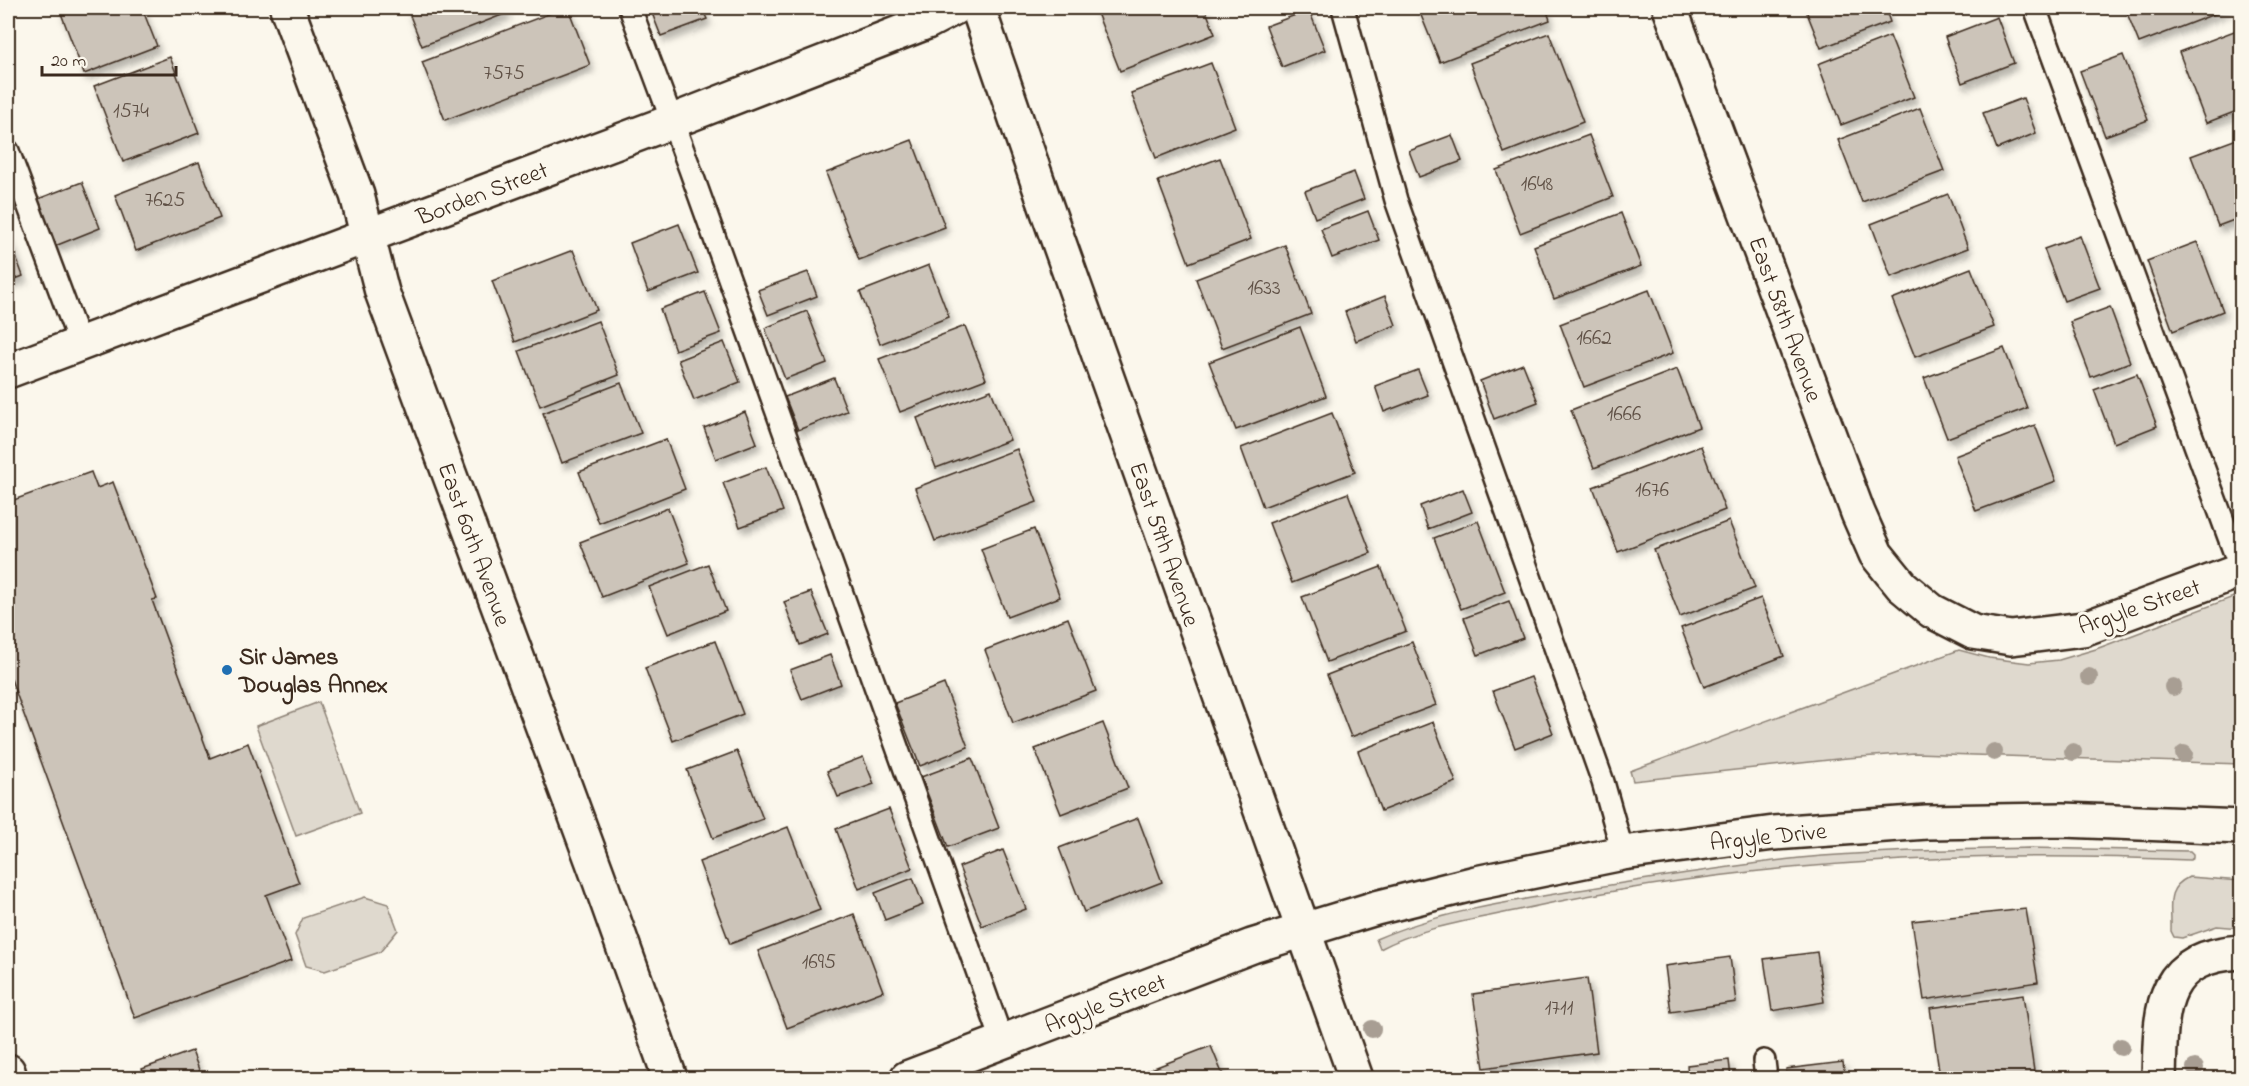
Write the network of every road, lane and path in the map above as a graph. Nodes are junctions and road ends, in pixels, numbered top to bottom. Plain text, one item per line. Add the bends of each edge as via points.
1 (287, 8) edge
2 (630, 8) edge
3 (954, 8) edge
4 (978, 8) edge
5 (1343, 8) edge
6 (1670, 8) edge
7 (2035, 8) edge
8 (673, 121) junction
9 (8, 152) edge
10 (368, 236) junction
11 (80, 344) junction
12 (8, 371) edge
13 (2241, 570) edge
14 (1932, 611) joint
15 (2241, 827) edge
16 (1623, 853) junction
17 (1303, 930) junction
18 (2241, 952) edge
19 (1003, 1043) junction
20 (8, 1071) edge
21 (10, 1078) edge
22 (670, 1078) edge
23 (907, 1078) edge
24 (1356, 1078) edge
25 (2159, 1078) edge

1 - 10 street, East 60th Avenue via 357,195
2 - 8 lane
3 - 8 street, Borden Street
4 - 17 street, East 59th Avenue
5 - 16 lane via 1396,200 1603,783
6 - 14 street, East 58th Avenue via 1858,513 1876,554 1902,586
7 - 13 lane
8 - 10 street, Borden Street
8 - 19 lane
9 - 11 lane
10 - 11 street, Borden Street
10 - 22 street, East 60th Avenue via 382,292
11 - 12 street, Borden Street
13 - 14 street, Argyle Street via 2084,629 2011,638 1973,632
15 - 16 street, Argyle Drive via 2063,820 1927,822 1774,833
16 - 17 street, Argyle Drive via 1476,883
17 - 19 street, Argyle Street via 1252,946
17 - 24 street, East 59th Avenue
18 - 25 street via 2195,962 2178,976 2165,1000
19 - 23 street, Argyle Street
20 - 21 street

